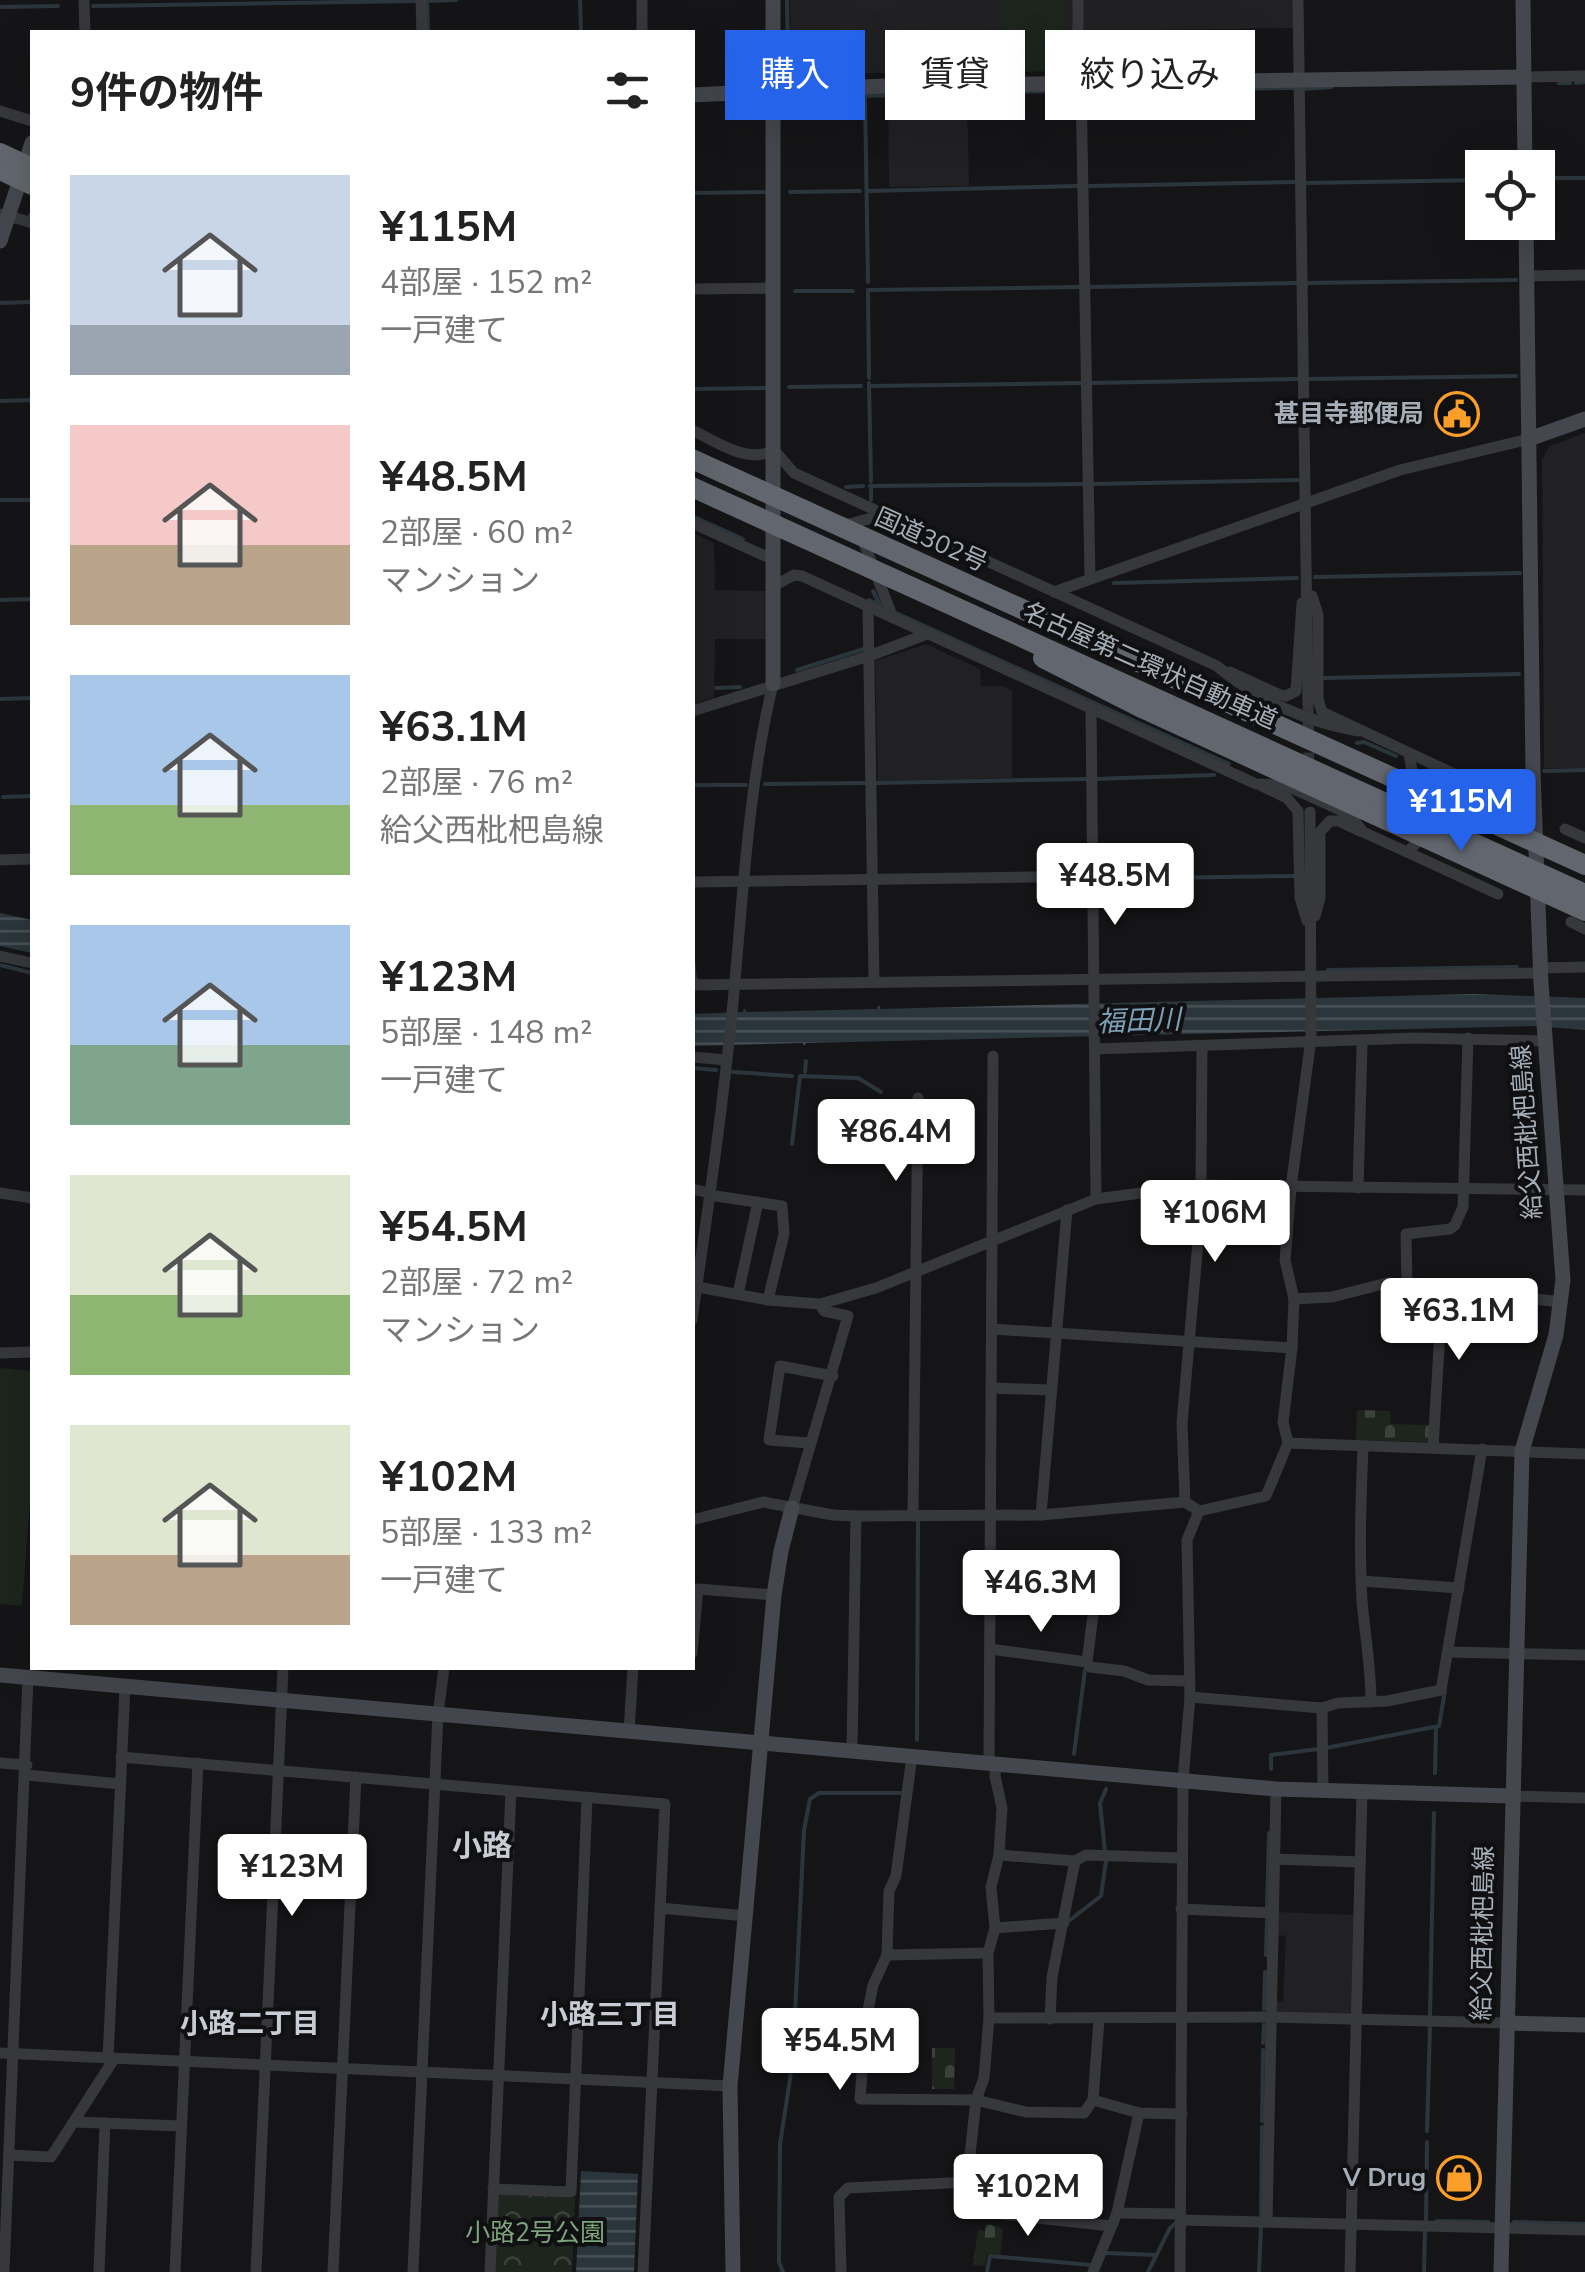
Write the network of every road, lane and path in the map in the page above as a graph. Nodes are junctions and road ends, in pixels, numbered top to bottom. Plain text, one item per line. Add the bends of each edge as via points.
1 (84, 0) edge
2 (422, 0) edge
3 (642, 0) edge
4 (773, 0) edge
5 (1078, 0) edge
6 (1298, 0) edge
7 (1523, 0) edge
8 (85, 30) edge
9 (422, 30) edge
10 (642, 30) edge
11 (773, 30) edge
12 (1079, 30) edge
13 (1524, 76) junction
14 (1585, 76) edge
15 (1300, 80) junction
16 (1255, 81) edge
17 (1045, 84) edge
18 (865, 87) edge
19 (695, 95) edge
20 (725, 95) edge
21 (0, 111) edge
22 (30, 120) edge
23 (774, 120) edge
24 (1081, 120) edge
25 (0, 142) edge
26 (1526, 150) edge
27 (0, 153) edge
28 (30, 156) edge
29 (30, 156) edge
30 (30, 158) edge
31 (0, 170) edge
32 (30, 184) edge
33 (3, 217) edge
34 (30, 222) edge
35 (1526, 240) edge
36 (0, 241) edge
37 (1585, 274) edge
38 (1527, 276) junction
39 (776, 288) junction
40 (695, 289) edge
41 (1585, 420) edge
42 (695, 431) edge
43 (1529, 439) junction
44 (774, 450) junction
45 (695, 461) edge
46 (695, 461) edge
47 (695, 488) edge
48 (774, 496) junction
49 (1306, 503) junction
50 (884, 515) junction
51 (695, 524) edge
52 (841, 526) junction
53 (861, 536) junction
54 (901, 553) junction
55 (774, 560) junction
56 (947, 575) junction
57 (1090, 579) junction
58 (1307, 580) junction
59 (774, 586) junction
60 (1054, 592) junction
61 (868, 606) junction
62 (893, 618) junction
63 (927, 634) junction
64 (869, 656) junction
65 (1217, 666) junction
66 (774, 684) junction
67 (1308, 704) tunnel mouth
68 (1091, 709) junction
69 (695, 710) edge
70 (1358, 731) junction
71 (1409, 754) junction
72 (1256, 784) junction
73 (1415, 788) junction
74 (1500, 796) dead end
75 (1456, 806) junction
76 (1310, 812) dead end
77 (1565, 829) dead end
78 (1363, 832) junction
79 (1585, 838) edge
80 (1536, 842) junction
81 (1407, 852) junction
82 (1585, 857) edge
83 (30, 859) edge
84 (0, 860) edge
85 (1585, 865) edge
86 (1585, 874) edge
87 (1094, 876) junction
88 (872, 879) junction
89 (744, 881) junction
90 (695, 882) edge
91 (1498, 894) dead end
92 (1585, 894) edge
93 (1578, 916) edge
94 (1585, 928) edge
95 (1311, 934) junction
96 (0, 956) edge
97 (30, 963) edge
98 (1585, 967) edge
99 (1540, 975) junction
100 (1313, 978) junction
101 (1094, 980) junction
102 (874, 982) junction
103 (734, 984) junction
104 (695, 985) edge
105 (1468, 1038) junction
106 (1545, 1040) junction
107 (1311, 1041) junction
108 (1202, 1046) junction
109 (1095, 1047) junction
110 (1362, 1047) dead end
111 (993, 1056) dead end
112 (695, 1057) edge
113 (727, 1057) junction
114 (918, 1098) dead end
115 (1202, 1185) junction
116 (1291, 1187) junction
117 (1358, 1188) junction
118 (1464, 1189) junction
119 (695, 1190) edge
120 (1556, 1190) junction
121 (1585, 1190) edge
122 (0, 1193) edge
123 (710, 1194) junction
124 (30, 1198) edge
125 (1096, 1199) junction
126 (758, 1202) junction
127 (1067, 1210) junction
128 (992, 1239) junction
129 (915, 1270) junction
130 (695, 1286) edge
131 (1413, 1287) junction
132 (738, 1294) junction
133 (1294, 1299) junction
134 (768, 1300) junction
135 (1562, 1302) junction
136 (820, 1304) junction
137 (992, 1329) junction
138 (1054, 1333) junction
139 (1187, 1341) junction
140 (1292, 1348) junction
141 (30, 1352) edge
142 (0, 1353) edge
143 (833, 1376) junction
144 (992, 1388) junction
145 (1050, 1390) junction
146 (1288, 1442) junction
147 (808, 1443) junction
148 (1363, 1446) junction
149 (1433, 1448) junction
150 (1482, 1450) junction
151 (1522, 1452) junction
152 (1585, 1454) edge
153 (1185, 1502) junction
154 (792, 1508) junction
155 (1199, 1511) junction
156 (992, 1515) junction
157 (1041, 1515) junction
158 (856, 1516) junction
159 (914, 1516) junction
160 (695, 1519) edge
161 (1362, 1580) junction
162 (991, 1583) junction
163 (1458, 1588) junction
164 (774, 1595) junction
165 (695, 1621) edge
166 (990, 1650) junction
167 (1448, 1652) junction
168 (1515, 1653) junction
169 (1585, 1655) edge
170 (1086, 1662) junction
171 (282, 1670) edge
172 (444, 1670) edge
173 (634, 1670) edge
174 (0, 1675) edge
175 (79, 1675) edge
176 (28, 1678) junction
177 (1190, 1681) junction
178 (124, 1686) junction
179 (1190, 1697) junction
180 (282, 1700) junction
181 (1371, 1702) junction
182 (1322, 1708) junction
183 (438, 1714) junction
184 (629, 1731) junction
185 (761, 1742) junction
186 (852, 1750) junction
187 (912, 1756) junction
188 (122, 1757) junction
189 (0, 1763) edge
190 (198, 1763) junction
191 (992, 1763) junction
192 (27, 1770) junction
193 (278, 1770) junction
194 (356, 1777) junction
195 (1183, 1780) junction
196 (120, 1784) junction
197 (435, 1785) junction
198 (1276, 1788) junction
199 (511, 1791) junction
200 (1323, 1791) junction
201 (1362, 1792) junction
202 (1511, 1796) junction
203 (587, 1798) junction
204 (1585, 1798) edge
205 (999, 1855) junction
206 (1182, 1858) junction
207 (1274, 1859) junction
208 (1075, 1861) junction
209 (1360, 1862) junction
210 (660, 1908) junction
211 (1181, 1910) junction
212 (1273, 1913) junction
213 (746, 1916) junction
214 (1064, 1923) junction
215 (995, 1928) junction
216 (988, 1952) junction
217 (887, 1955) junction
218 (1180, 2017) junction
219 (1271, 2017) junction
220 (989, 2018) junction
221 (1050, 2019) junction
222 (1356, 2019) junction
223 (1099, 2020) junction
224 (1507, 2023) junction
225 (1585, 2025) edge
226 (0, 2054) edge
227 (14, 2054) junction
228 (111, 2059) junction
229 (184, 2062) junction
230 (265, 2066) junction
231 (342, 2070) junction
232 (422, 2073) junction
233 (498, 2076) junction
234 (576, 2079) junction
235 (652, 2082) junction
236 (730, 2086) junction
237 (976, 2100) junction
238 (1093, 2100) junction
239 (1140, 2113) junction
240 (1182, 2114) junction
241 (74, 2122) junction
242 (105, 2123) junction
243 (182, 2126) junction
244 (10, 2156) junction
245 (968, 2182) junction
246 (494, 2188) junction
247 (1117, 2213) junction
248 (1181, 2217) junction
249 (1267, 2221) junction
250 (1351, 2224) junction
251 (1111, 2226) junction
252 (1502, 2228) junction
253 (1585, 2230) edge
254 (4, 2272) edge
255 (99, 2272) edge
256 (175, 2272) edge
257 (256, 2272) edge
258 (333, 2272) edge
259 (413, 2272) edge
260 (490, 2272) edge
261 (643, 2272) edge
262 (733, 2272) edge
263 (841, 2272) edge
264 (1094, 2272) edge
265 (1180, 2272) edge
266 (1350, 2272) edge
267 (1501, 2272) edge

1 - 8 street
2 - 9 street
3 - 10 street
4 - 11 street
5 - 12 street
6 - 15 street
7 - 13 street
13 - 14 street
13 - 15 street
13 - 26 street
15 - 16 street
15 - 49 street
17 - 18 street
19 - 20 street
21 - 22 street
23 - 39 street
24 - 57 street
25 - 28 highway
27 - 29 highway
30 - 33 street
31 - 32 highway
33 - 34 street
33 - 36 street
35 - 38 street, 給父西枇杷島線
37 - 38 street
38 - 43 street, 給父西枇杷島線
39 - 40 street
39 - 44 street
41 - 43 street
42 - 44 street via 752,457
43 - 49 street via 1400,470
43 - 80 street, 給父西枇杷島線
44 - 48 street
44 - 50 street via 794,473
45 - 48 highway, 国道302号
46 - 86 highway, 名古屋第二環状自動車道
47 - 92 highway, 名古屋第二環状自動車道
48 - 52 highway, 国道302号
48 - 55 street
49 - 57 street
49 - 58 street
50 - 52 street
50 - 60 street
51 - 55 street
52 - 53 highway, 国道302号
53 - 54 highway, 国道302号
53 - 62 street
54 - 56 highway, 国道302号
54 - 82 highway via 1143,653
55 - 59 street
56 - 73 highway, 国道302号
56 - 93 highway via 1024,647
57 - 60 street
58 - 65 street via 1296,691 1278,694
58 - 67 street
58 - 70 street via 1318,615 1319,706
59 - 61 street via 794,575
59 - 66 street
60 - 65 street
61 - 62 street
61 - 64 street
62 - 63 street
63 - 64 street
63 - 68 street
64 - 66 street
64 - 88 street
65 - 70 street via 1244,689 1324,725
66 - 69 street
66 - 89 street
68 - 72 street
68 - 87 street
70 - 71 street
71 - 73 street
71 - 74 street
72 - 78 street via 1286,785 1349,814
72 - 95 street via 1298,811 1300,898
73 - 75 highway, 国道302号
75 - 80 highway, 国道302号
75 - 81 street
76 - 95 street
77 - 79 street
78 - 81 street
78 - 95 street via 1339,821 1320,832 1320,898
80 - 85 highway, 国道302号
80 - 99 street, 給父西枇杷島線
81 - 91 street
83 - 84 street
87 - 88 street
87 - 101 street
88 - 89 street
88 - 102 street
89 - 90 street
89 - 103 street
93 - 94 street
95 - 100 street
96 - 97 street
98 - 99 street
99 - 100 street
99 - 106 street, 給父西枇杷島線
100 - 101 street
100 - 107 street
101 - 102 street
101 - 109 street
102 - 103 street
103 - 104 street
103 - 113 street
105 - 106 street
105 - 107 street
105 - 118 street
106 - 120 street, 給父西枇杷島線
107 - 108 street
107 - 116 street
108 - 109 street
108 - 115 street
109 - 125 street
110 - 117 street
111 - 128 street
112 - 113 street
113 - 123 street
114 - 129 street
115 - 116 street
115 - 125 street
115 - 139 street
116 - 117 street
116 - 133 street via 1284,1260
117 - 118 street
118 - 120 street
118 - 131 street via 1455,1226 1406,1234
119 - 123 street
120 - 121 street
120 - 135 street, 給父西枇杷島線
122 - 124 street
123 - 126 street
123 - 130 street
125 - 127 street
126 - 132 street
126 - 134 street via 782,1206 784,1234
127 - 128 street
127 - 138 street
128 - 129 street
128 - 137 street
129 - 136 street
129 - 159 street
130 - 132 street
131 - 133 street via 1387,1283
131 - 135 street
131 - 149 street via 1418,1330 1440,1330
132 - 134 street
133 - 140 street
134 - 136 street
135 - 151 street, 給父西枇杷島線
136 - 143 street via 848,1316
137 - 138 street
137 - 144 street
138 - 139 street
138 - 145 street
139 - 140 street
139 - 153 street
140 - 146 street via 1283,1422
141 - 142 street
143 - 147 street
143 - 147 street via 780,1366 769,1440
144 - 145 street
144 - 156 street
145 - 157 street
146 - 148 street
146 - 155 street via 1266,1496
147 - 154 street
148 - 149 street
148 - 161 street
149 - 150 street
150 - 151 street
150 - 163 street
151 - 152 street
151 - 168 street, 給父西枇杷島線
153 - 155 street
153 - 157 street
154 - 158 street
154 - 160 street via 764,1502
154 - 164 street
155 - 177 street via 1188,1540
156 - 157 street
156 - 159 street
156 - 162 street
158 - 159 street
158 - 186 street
161 - 163 street
161 - 181 street
162 - 166 street
162 - 170 street via 1092,1586
163 - 167 street
164 - 165 street via 698,1589
164 - 185 street
166 - 170 street
166 - 191 street
167 - 168 street
167 - 181 street via 1441,1690
168 - 169 street
168 - 202 street, 給父西枇杷島線
170 - 177 street via 1148,1680
171 - 180 street
172 - 183 street
173 - 184 street
174 - 176 street
175 - 176 street
175 - 178 street
176 - 192 street
177 - 179 street
178 - 180 street
178 - 188 street
179 - 182 street
179 - 195 street
180 - 183 street
180 - 193 street
181 - 182 street
182 - 200 street
183 - 184 street
183 - 197 street
184 - 185 street
185 - 186 street
185 - 213 street
186 - 187 street
187 - 191 street
187 - 217 street via 889,1891
188 - 190 street
188 - 196 street
189 - 192 street
190 - 193 street
190 - 229 street
191 - 195 street
191 - 205 street via 1002,1808
192 - 196 street
192 - 227 street
193 - 194 street
193 - 230 street
194 - 197 street
194 - 231 street
195 - 198 street
195 - 206 street
196 - 228 street
197 - 199 street
197 - 232 street
198 - 200 street
198 - 207 street
199 - 203 street
199 - 233 street
200 - 201 street
201 - 202 street
201 - 209 street
202 - 204 street
202 - 224 street, 給父西枇杷島線
203 - 210 street via 665,1804
203 - 234 street
205 - 208 street
205 - 215 street via 992,1887
206 - 208 street via 1086,1855
206 - 211 street
207 - 209 street
207 - 212 street
208 - 214 street
209 - 222 street
210 - 213 street
210 - 235 street
211 - 212 street
211 - 218 street
212 - 219 street
213 - 236 street
214 - 215 street
214 - 221 street
215 - 216 street
216 - 217 street
216 - 220 street
217 - 237 street via 866,2021 860,2098
218 - 219 street
218 - 223 street
218 - 240 street
219 - 222 street
219 - 249 street
220 - 221 street
220 - 237 street
221 - 223 street
222 - 224 street
222 - 250 street
223 - 238 street
224 - 225 street
224 - 252 street, 給父西枇杷島線
226 - 227 street
227 - 228 street
227 - 244 street
228 - 229 street
228 - 241 street
229 - 230 street
229 - 243 street
230 - 231 street
230 - 257 street
231 - 232 street
231 - 258 street
232 - 233 street
232 - 259 street
233 - 234 street
233 - 246 street
234 - 235 street
234 - 246 street via 571,2192
235 - 236 street
235 - 261 street
236 - 262 street
237 - 238 street via 1026,2112 1084,2113
237 - 245 street
238 - 239 street
239 - 240 street
239 - 247 street
240 - 248 street
241 - 242 street
241 - 244 street via 51,2157
242 - 243 street
242 - 255 street
243 - 256 street
244 - 254 street
245 - 251 street via 990,2186 989,2208 1000,2214
245 - 263 street via 848,2188 839,2197
246 - 260 street
247 - 248 street
247 - 251 street
248 - 249 street
248 - 265 street
249 - 250 street
250 - 252 street
250 - 266 street
251 - 264 street
252 - 253 street
252 - 267 street, 給父西枇杷島線

